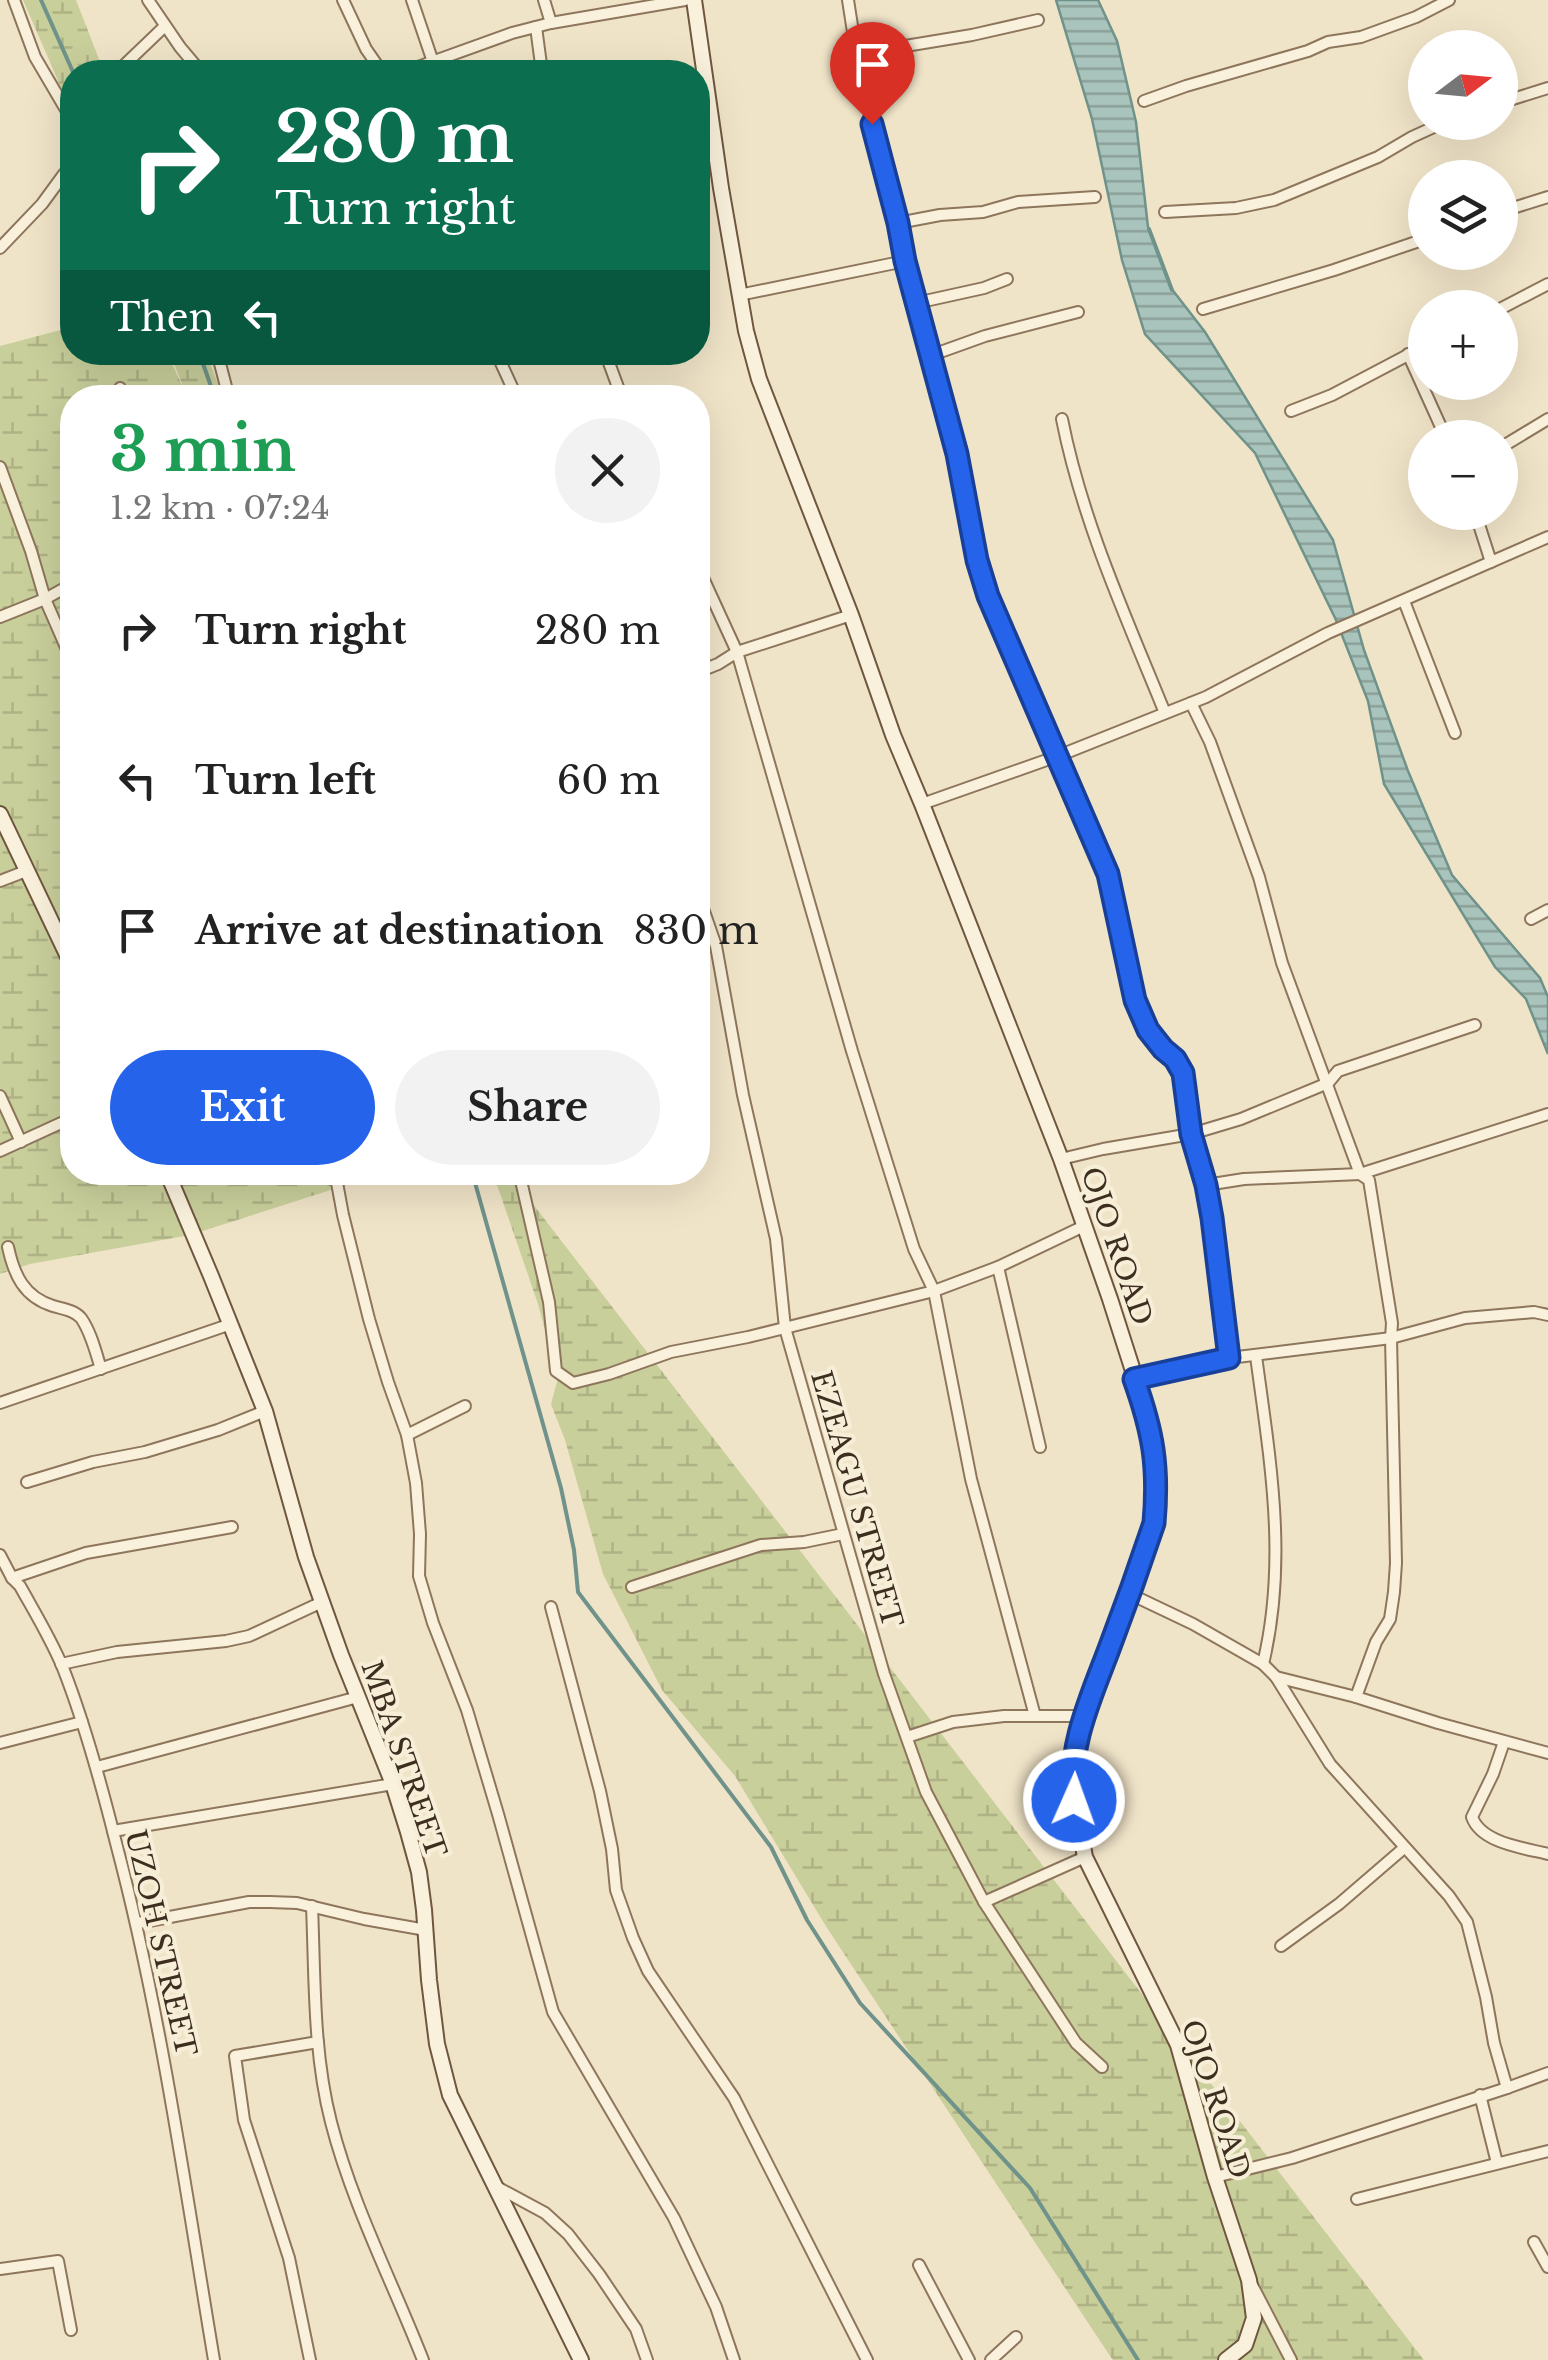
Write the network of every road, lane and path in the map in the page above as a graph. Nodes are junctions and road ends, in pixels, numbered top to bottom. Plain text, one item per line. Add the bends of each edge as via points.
1 (14, 0) edge
2 (148, 0) edge
3 (343, 0) edge
4 (412, 0) edge
5 (544, 0) edge
6 (685, 0) edge
7 (694, 0) edge
8 (848, 0) edge
9 (1448, 0) edge
10 (1038, 20) dead end
11 (551, 23) junction
12 (165, 26) junction
13 (536, 27) junction
14 (857, 54) junction
15 (130, 60) edge
16 (192, 60) edge
17 (374, 60) edge
18 (433, 60) edge
19 (440, 60) edge
20 (540, 60) edge
21 (703, 60) edge
22 (1548, 88) edge
23 (1518, 97) edge
24 (60, 100) edge
25 (1144, 102) dead end
26 (710, 111) edge
27 (1408, 139) edge
28 (60, 179) edge
29 (1095, 197) dead end
30 (1548, 197) edge
31 (1518, 206) edge
32 (1165, 212) dead end
33 (898, 223) junction
34 (1408, 245) edge
35 (0, 248) edge
36 (905, 261) junction
37 (1007, 279) dead end
38 (1548, 284) edge
39 (740, 295) junction
40 (1518, 300) edge
41 (916, 303) junction
42 (1203, 309) dead end
43 (1078, 312) dead end
44 (1408, 354) edge
45 (932, 356) junction
46 (1291, 411) dead end
47 (1062, 419) dead end
48 (1548, 419) edge
49 (1518, 437) edge
50 (0, 467) edge
51 (1481, 530) edge
52 (1548, 538) edge
53 (1491, 562) junction
54 (60, 590) edge
55 (710, 593) edge
56 (45, 598) junction
57 (1404, 601) junction
58 (851, 615) junction
59 (0, 618) edge
60 (60, 633) edge
61 (737, 652) junction
62 (710, 667) edge
63 (1191, 703) junction
64 (1165, 713) junction
65 (1455, 733) dead end
66 (1058, 756) junction
67 (922, 804) junction
68 (0, 814) edge
69 (26, 871) junction
70 (0, 882) edge
71 (1548, 910) edge
72 (1531, 919) dead end
73 (710, 929) edge
74 (60, 940) edge
75 (1474, 1026) dead end
76 (1328, 1083) junction
77 (0, 1096) edge
78 (1548, 1114) edge
79 (60, 1124) edge
80 (1191, 1134) junction
81 (22, 1142) junction
82 (0, 1151) edge
83 (1061, 1159) junction
84 (1360, 1174) junction
85 (172, 1185) edge
86 (338, 1185) edge
87 (522, 1185) edge
88 (1206, 1185) junction
89 (1084, 1226) junction
90 (8, 1248) dead end
91 (998, 1267) junction
92 (934, 1291) junction
93 (1548, 1315) edge
94 (232, 1324) junction
95 (785, 1328) junction
96 (1390, 1338) junction
97 (1256, 1356) junction
98 (1229, 1358) junction
99 (102, 1369) junction
100 (1134, 1379) junction
101 (0, 1404) edge
102 (464, 1406) dead end
103 (265, 1411) junction
104 (407, 1435) junction
105 (1040, 1447) dead end
106 (27, 1482) dead end
107 (232, 1527) dead end
108 (843, 1534) junction
109 (0, 1556) edge
110 (12, 1578) junction
111 (632, 1587) dead end
112 (1130, 1594) junction
113 (322, 1602) junction
114 (551, 1607) dead end
115 (61, 1664) junction
116 (1263, 1664) junction
117 (1276, 1677) junction
118 (358, 1697) junction
119 (1356, 1697) junction
120 (1035, 1716) junction
121 (1084, 1716) junction
122 (82, 1722) junction
123 (908, 1737) junction
124 (0, 1742) edge
125 (1504, 1742) junction
126 (1548, 1753) edge
127 (96, 1767) junction
128 (393, 1784) junction
129 (113, 1830) junction
130 (1404, 1848) junction
131 (1548, 1854) edge
132 (1086, 1856) junction
133 (984, 1902) junction
134 (312, 1906) junction
135 (138, 1922) junction
136 (426, 1930) junction
137 (1281, 1946) dead end
138 (318, 2042) junction
139 (1102, 2067) dead end
140 (1548, 2073) edge
141 (1507, 2088) junction
142 (1480, 2095) junction
143 (1548, 2151) edge
144 (1497, 2163) junction
145 (1215, 2177) junction
146 (495, 2186) junction
147 (1357, 2199) dead end
148 (1534, 2242) dead end
149 (919, 2265) dead end
150 (1548, 2267) edge
151 (0, 2269) edge
152 (1249, 2280) junction
153 (71, 2330) dead end
154 (1016, 2336) dead end
155 (214, 2360) edge
156 (310, 2360) edge
157 (423, 2360) edge
158 (581, 2360) edge
159 (647, 2360) edge
160 (734, 2360) edge
161 (868, 2360) edge
162 (969, 2360) edge
163 (992, 2360) edge
164 (1226, 2360) edge
165 (1291, 2360) edge

1 - 24 street
2 - 12 street
3 - 17 street
4 - 18 street
5 - 11 street
6 - 11 street
7 - 21 street, OJO ROAD
8 - 14 street
9 - 25 street via 1361,38 1328,42
10 - 14 street
11 - 13 street
12 - 15 street
12 - 16 street
13 - 19 street
13 - 20 street
14 - 33 street
22 - 23 street
26 - 39 street, OJO ROAD
27 - 32 street via 1274,200
28 - 35 street
29 - 33 street via 1018,202
30 - 31 street
33 - 36 street
34 - 42 street
36 - 39 street
36 - 41 street
37 - 41 street
38 - 40 street
39 - 58 street, OJO ROAD via 760,379
41 - 45 street
43 - 45 street
44 - 46 street
45 - 66 street via 977,560
47 - 64 street via 1099,548
48 - 49 street
50 - 56 street
51 - 53 street
52 - 53 street
53 - 57 street
54 - 56 street
55 - 61 street
56 - 59 street
56 - 60 street
57 - 63 street
57 - 65 street
58 - 61 street
58 - 67 street, OJO ROAD
61 - 62 street
61 - 92 street via 852,1051 914,1249
63 - 64 street
63 - 76 street via 1260,877 1282,963
64 - 66 street
66 - 67 street
66 - 80 street via 1111,884 1135,1000 1148,1030 1183,1073
67 - 83 street, OJO ROAD
68 - 69 street
69 - 70 street
69 - 74 street
71 - 72 street
73 - 95 street, EZEAGU STREET via 776,1239
75 - 76 street via 1338,1071
76 - 80 street
76 - 84 street
77 - 81 street
78 - 84 street
79 - 81 street
80 - 83 street
80 - 88 street
81 - 82 street
83 - 89 street, OJO ROAD
84 - 88 street
84 - 96 street via 1372,1193
85 - 94 street, MBA STREET
86 - 104 street via 369,1319
87 - 95 street via 549,1302 556,1370 574,1383 672,1352
88 - 98 street
89 - 91 street
89 - 100 street, OJO ROAD
90 - 99 street via 24,1290 78,1314
91 - 92 street
91 - 105 street
92 - 95 street
92 - 120 street via 968,1466
93 - 96 street via 1464,1318
94 - 99 street
94 - 103 street, MBA STREET
95 - 108 street, EZEAGU STREET
96 - 97 street
96 - 119 street via 1394,1592 1390,1619
97 - 98 street
97 - 116 street via 1276,1541 1276,1594
98 - 100 street
99 - 101 street
100 - 112 street, OJO ROAD via 1150,1424 1157,1490 1154,1523
102 - 104 street
103 - 106 street
103 - 113 street, MBA STREET
104 - 160 street via 419,1576 467,1710 553,2012 674,2218
107 - 110 street via 86,1553
108 - 111 street via 762,1545
108 - 123 street, EZEAGU STREET
109 - 110 street, UZOH STREET
110 - 115 street, UZOH STREET
112 - 116 street
112 - 121 street, OJO ROAD
113 - 115 street via 250,1636
113 - 118 street, MBA STREET
114 - 161 street via 632,1938 734,2098
115 - 122 street, UZOH STREET
116 - 117 street
117 - 119 street
117 - 130 street via 1330,1764
118 - 127 street
118 - 128 street, MBA STREET
119 - 125 street
120 - 121 street
120 - 123 street via 953,1722
121 - 132 street, OJO ROAD via 1071,1782
122 - 124 street
122 - 127 street, UZOH STREET
123 - 133 street, EZEAGU STREET via 926,1792
125 - 126 street
125 - 131 street via 1472,1817 1475,1826
127 - 129 street, UZOH STREET
128 - 129 street
128 - 136 street, MBA STREET via 419,1872
129 - 135 street, UZOH STREET
130 - 137 street
130 - 141 street via 1468,1922
132 - 133 street
132 - 145 street, OJO ROAD via 1178,2045
133 - 139 street, EZEAGU STREET via 1076,2043
134 - 135 street via 250,1902
134 - 136 street
134 - 138 street
135 - 155 street, UZOH STREET
136 - 146 street, MBA STREET via 437,2044 450,2095
138 - 156 street via 234,2056 244,2120 288,2258
138 - 157 street via 351,2185
140 - 141 street
141 - 142 street
142 - 144 street
142 - 145 street
143 - 144 street
144 - 147 street
145 - 152 street, OJO ROAD
146 - 158 street, MBA STREET
146 - 159 street via 568,2234 636,2329
148 - 150 street
149 - 162 street
151 - 153 street via 58,2261
152 - 164 street, OJO ROAD via 1254,2318 1245,2345
152 - 165 street
154 - 163 street

